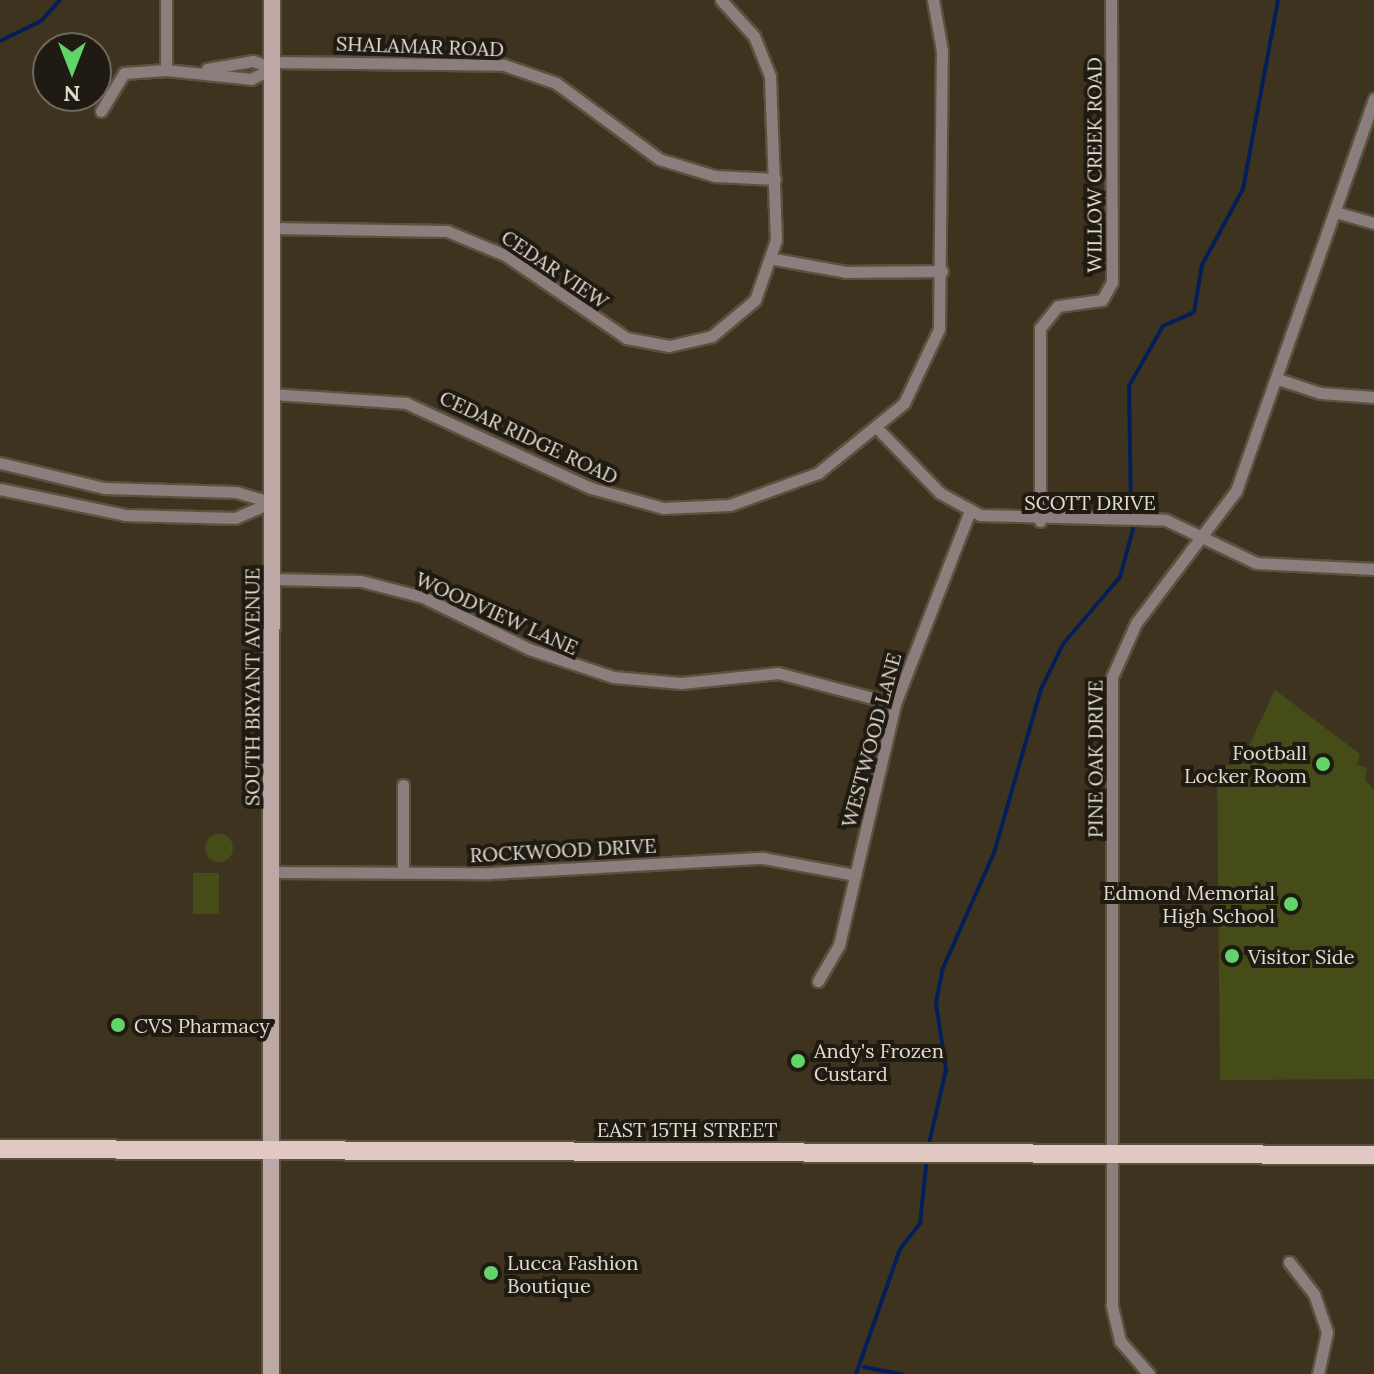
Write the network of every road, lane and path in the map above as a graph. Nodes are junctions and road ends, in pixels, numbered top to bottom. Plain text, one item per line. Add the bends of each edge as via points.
1 (166, 0) edge
2 (272, 0) edge
3 (721, 0) edge
4 (933, 0) edge
5 (1111, 0) edge
6 (273, 65) junction
7 (166, 70) junction
8 (196, 71) junction
9 (112, 93) edge
10 (1374, 99) edge
11 (775, 179) junction
12 (1339, 213) junction
13 (1374, 223) edge
14 (271, 228) junction
15 (774, 259) junction
16 (942, 271) junction
17 (1278, 379) junction
18 (272, 394) junction
19 (1374, 397) edge
20 (878, 429) junction
21 (0, 463) edge
22 (0, 489) edge
23 (272, 502) junction
24 (970, 511) junction
25 (1040, 521) junction
26 (1207, 536) junction
27 (1374, 569) edge
28 (272, 579) junction
29 (895, 704) junction
30 (403, 785) dead end
31 (271, 872) junction
32 (403, 872) junction
33 (855, 875) junction
34 (818, 981) dead end
35 (0, 1149) edge
36 (272, 1149) junction
37 (1112, 1154) junction
38 (1374, 1155) edge
39 (1289, 1262) dead end
40 (271, 1374) edge
41 (1149, 1374) edge
42 (1318, 1374) edge

1 - 7 street
2 - 6 street, SOUTH BRYANT AVENUE
3 - 11 street via 767,63
4 - 16 street, CEDAR RIDGE ROAD via 942,51
5 - 25 street, WILLOW CREEK ROAD via 1112,282 1102,300 1058,306 1040,328
6 - 8 street via 253,61
6 - 8 street via 251,79
6 - 11 street, SHALAMAR ROAD via 504,65 556,83 659,159 715,176
6 - 14 street, SOUTH BRYANT AVENUE
7 - 8 street
7 - 9 street via 124,73
10 - 12 street, PINE OAK DRIVE
11 - 15 street
12 - 13 street
12 - 17 street, PINE OAK DRIVE
14 - 15 street, CEDAR VIEW via 433,229 463,235 505,255 616,333 656,346 697,342 726,329 755,300
14 - 18 street, SOUTH BRYANT AVENUE
15 - 16 street via 846,272
16 - 20 street, CEDAR RIDGE ROAD via 930,359
17 - 19 street via 1320,393
17 - 26 street, PINE OAK DRIVE via 1236,491
18 - 20 street, CEDAR RIDGE ROAD via 406,403 591,488 663,508 768,496 818,473
18 - 23 street, SOUTH BRYANT AVENUE
20 - 24 street, SCOTT DRIVE via 940,493
21 - 23 street via 104,488 236,492
22 - 23 street via 125,515 235,518
23 - 28 street, SOUTH BRYANT AVENUE
24 - 25 street, SCOTT DRIVE
24 - 29 street, WESTWOOD LANE
25 - 26 street, SCOTT DRIVE via 1166,520
26 - 27 street, SCOTT DRIVE via 1272,567
26 - 37 street, PINE OAK DRIVE via 1136,623 1112,677
28 - 29 street, WOODVIEW LANE via 361,581 423,597 529,649 613,677 681,683 778,673
28 - 31 street, SOUTH BRYANT AVENUE
29 - 33 street, WESTWOOD LANE
30 - 32 street
31 - 32 street, ROCKWOOD DRIVE
31 - 36 street, SOUTH BRYANT AVENUE
32 - 33 street, ROCKWOOD DRIVE via 763,858
33 - 34 street, WESTWOOD LANE via 839,945
35 - 36 main road, EAST 15TH STREET
36 - 37 main road, EAST 15TH STREET
36 - 40 street, SOUTH BRYANT AVENUE
37 - 38 main road, EAST 15TH STREET
37 - 41 street, PINE OAK DRIVE via 1113,1317 1120,1341
39 - 42 street via 1314,1294 1327,1332

